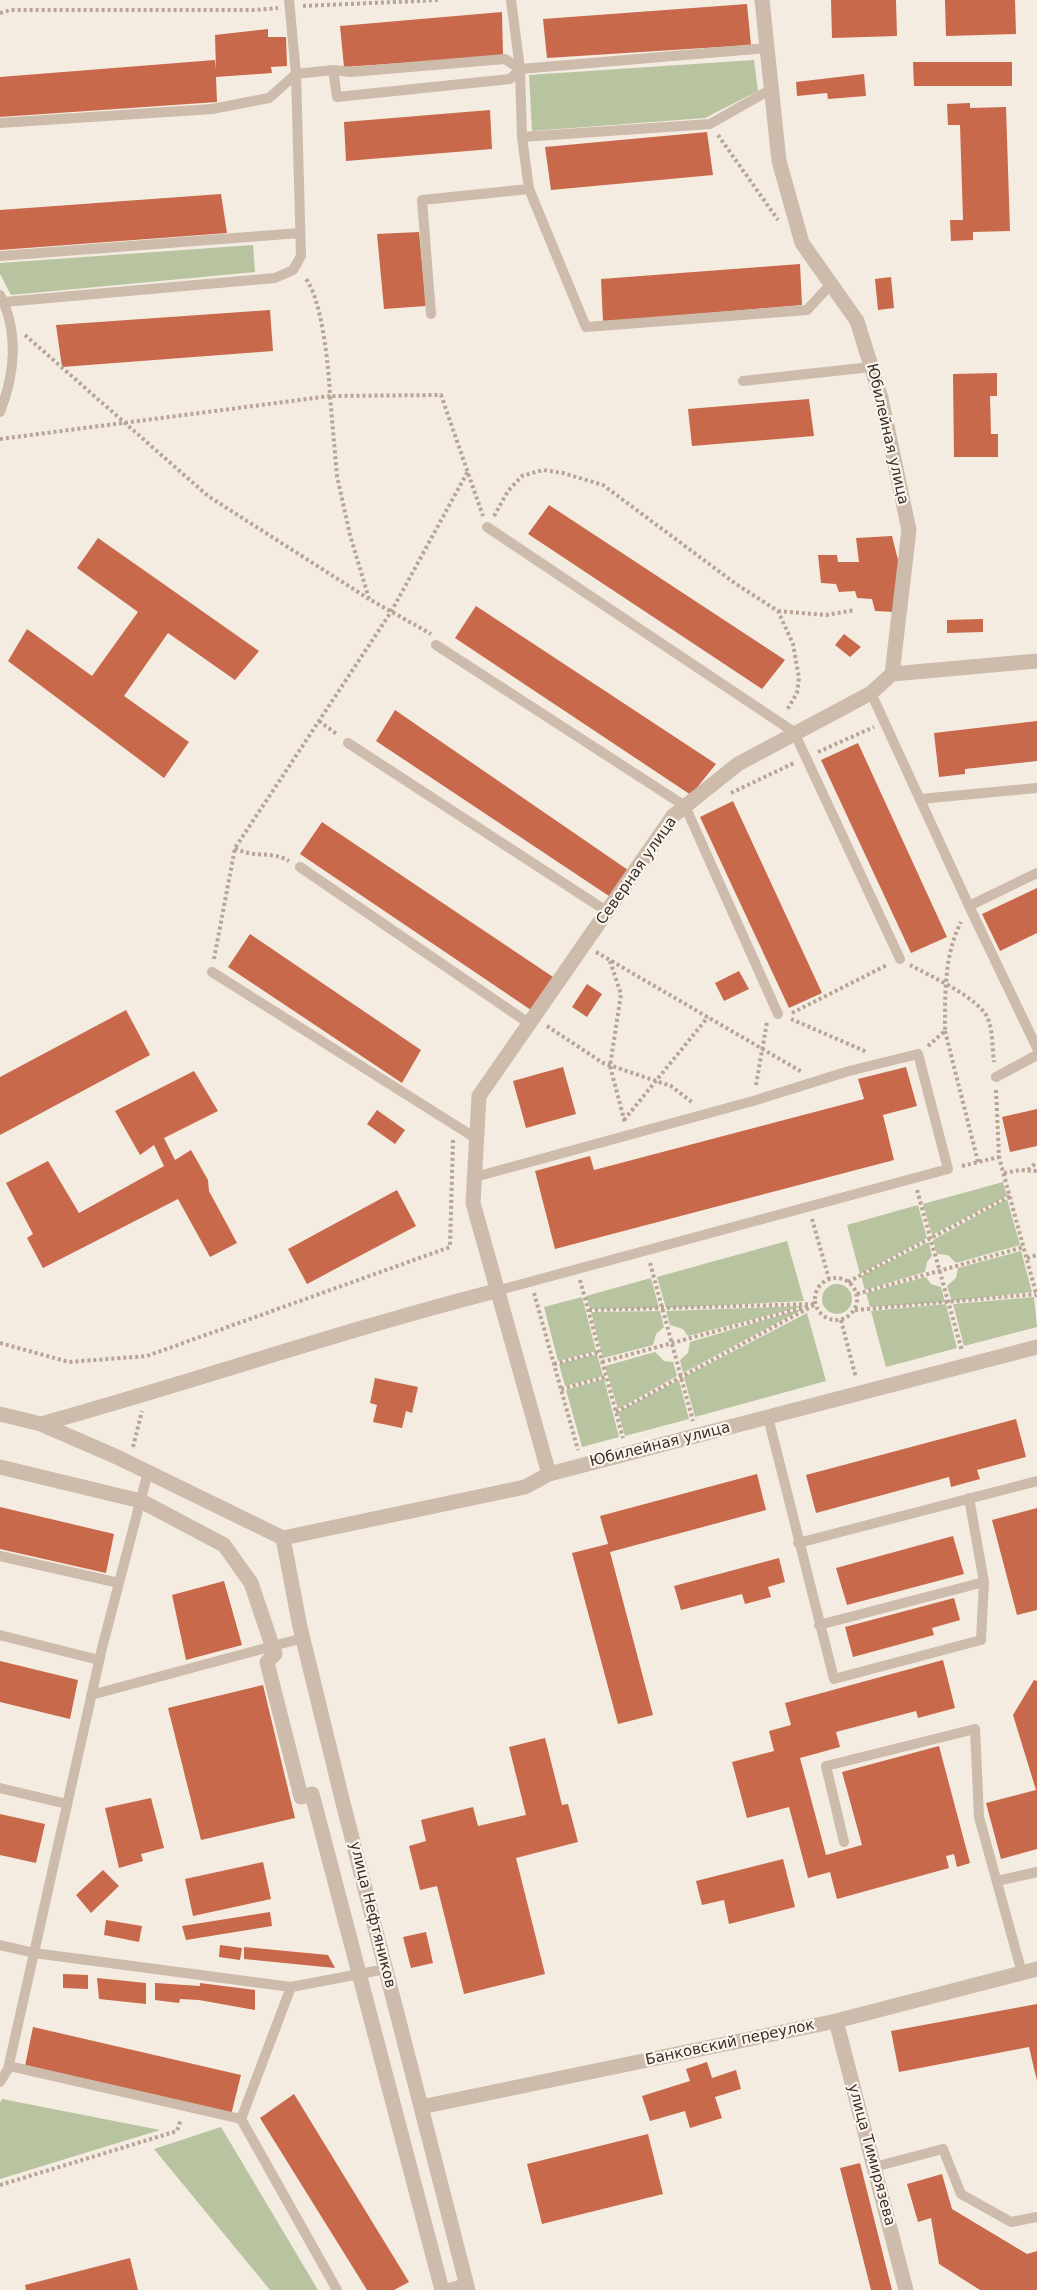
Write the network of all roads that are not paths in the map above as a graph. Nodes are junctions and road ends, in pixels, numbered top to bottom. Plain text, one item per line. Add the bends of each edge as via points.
1 (511, 0) edge
2 (762, 0) edge
3 (289, 3) edge
4 (767, 48) junction
5 (520, 69) junction
6 (333, 70) junction
7 (296, 74) junction
8 (771, 90) junction
9 (0, 123) edge
10 (522, 136) junction
11 (529, 189) junction
12 (300, 232) junction
13 (0, 256) edge
14 (831, 285) junction
15 (2, 299) edge
16 (431, 314) dead end
17 (871, 367) junction
18 (743, 381) dead end
19 (0, 412) edge
20 (488, 527) road end
21 (436, 645) road end
22 (1037, 661) edge
23 (892, 674) junction
24 (871, 693) junction
25 (795, 732) junction
26 (348, 743) road end
27 (1037, 788) edge
28 (920, 800) junction
29 (685, 806) junction
30 (300, 867) road end
31 (1037, 873) edge
32 (969, 906) junction
33 (608, 912) junction
34 (900, 959) road end
35 (212, 972) road end
36 (778, 1014) road end
37 (532, 1020) junction
38 (1037, 1048) edge
39 (1037, 1054) edge
40 (996, 1077) road end
41 (477, 1139) junction
42 (475, 1177) junction
43 (496, 1291) junction
44 (1037, 1347) edge
45 (0, 1414) edge
46 (768, 1417) junction
47 (41, 1424) junction
48 (0, 1467) edge
49 (148, 1472) junction
50 (549, 1474) junction
51 (1037, 1480) edge
52 (969, 1498) junction
53 (141, 1501) junction
54 (283, 1538) junction
55 (798, 1543) junction
56 (0, 1556) edge
57 (984, 1582) junction
58 (119, 1583) junction
59 (819, 1625) junction
60 (0, 1635) edge
61 (303, 1638) junction
62 (273, 1647) junction
63 (99, 1660) junction
64 (91, 1695) junction
65 (0, 1788) edge
66 (67, 1804) junction
67 (844, 1842) dead end
68 (1037, 1872) edge
69 (997, 1881) junction
70 (0, 1945) edge
71 (34, 1953) junction
72 (386, 1969) junction
73 (1030, 1971) edge
74 (359, 1974) junction
75 (291, 1987) junction
76 (836, 2021) junction
77 (9, 2066) junction
78 (0, 2082) edge
79 (421, 2107) junction
80 (241, 2119) junction
81 (874, 2167) junction
82 (1037, 2217) edge
83 (467, 2287) edge
84 (337, 2290) edge
85 (442, 2290) edge
86 (906, 2290) edge

1 - 5 lane
2 - 4 street, Юбилейная улица
3 - 7 lane
4 - 5 lane
4 - 8 street, Юбилейная улица
5 - 6 lane via 505,59 351,72
5 - 6 lane via 510,79 337,97
5 - 10 lane
6 - 7 lane
7 - 9 lane via 269,98 212,109
7 - 12 lane
8 - 10 lane via 710,124
8 - 14 street, Юбилейная улица via 779,161 802,243
10 - 11 lane
11 - 14 lane via 586,327 807,310
11 - 16 lane via 422,200
12 - 13 lane
12 - 15 lane via 301,256 292,270 275,278
14 - 17 street, Юбилейная улица via 857,321
15 - 19 lane via 11,323 14,349
17 - 18 lane
17 - 23 street, Юбилейная улица via 909,530
20 - 25 lane
21 - 29 lane
22 - 23 street
23 - 24 street, Северная улица
24 - 25 street, Северная улица
24 - 28 lane
25 - 29 street, Северная улица via 738,764
25 - 34 lane
26 - 33 lane
27 - 28 lane
28 - 32 lane
29 - 33 street, Северная улица via 673,816
29 - 36 lane
30 - 37 lane
31 - 32 lane
32 - 38 lane
33 - 37 street, Северная улица
35 - 41 lane
37 - 41 street, Северная улица via 479,1096
39 - 40 lane
41 - 42 street, Северная улица
42 - 43 street, Северная улица via 473,1203
42 - 43 lane via 918,1054 948,1169
43 - 47 street via 402,1315
43 - 50 street, Северная улица
44 - 46 street, Юбилейная улица
45 - 47 street
46 - 50 street, Юбилейная улица
46 - 55 lane
47 - 49 street
48 - 53 street
49 - 53 lane
49 - 54 street
50 - 54 street, Юбилейная улица via 525,1487
51 - 52 lane
52 - 55 lane
52 - 57 lane
53 - 58 lane
53 - 62 street via 224,1545 251,1583
54 - 61 street, улица Нефтяников
55 - 59 lane
56 - 58 lane
57 - 59 lane
57 - 59 lane via 981,1640 834,1679
58 - 63 lane
60 - 63 lane
61 - 62 lane
61 - 72 street, улица Нефтяников
62 - 64 lane
62 - 74 street via 275,1654 267,1662 301,1797 312,1794
63 - 64 lane
64 - 66 lane
65 - 66 lane
66 - 71 lane
67 - 69 lane via 826,1766 975,1729 979,1817
68 - 69 lane
69 - 73 lane
70 - 71 lane
71 - 75 lane
71 - 77 lane
72 - 74 lane
72 - 79 street, улица Нефтяников
73 - 76 street, Банковский переулок
74 - 75 lane
74 - 85 street
75 - 80 lane
76 - 79 street, Банковский переулок
76 - 81 street, улица Тимирязева
77 - 78 lane
77 - 80 lane
79 - 83 street, улица Нефтяников
80 - 84 lane
81 - 82 lane via 943,2150 961,2194 1011,2222
81 - 86 street, улица Тимирязева
83 - 85 lane

